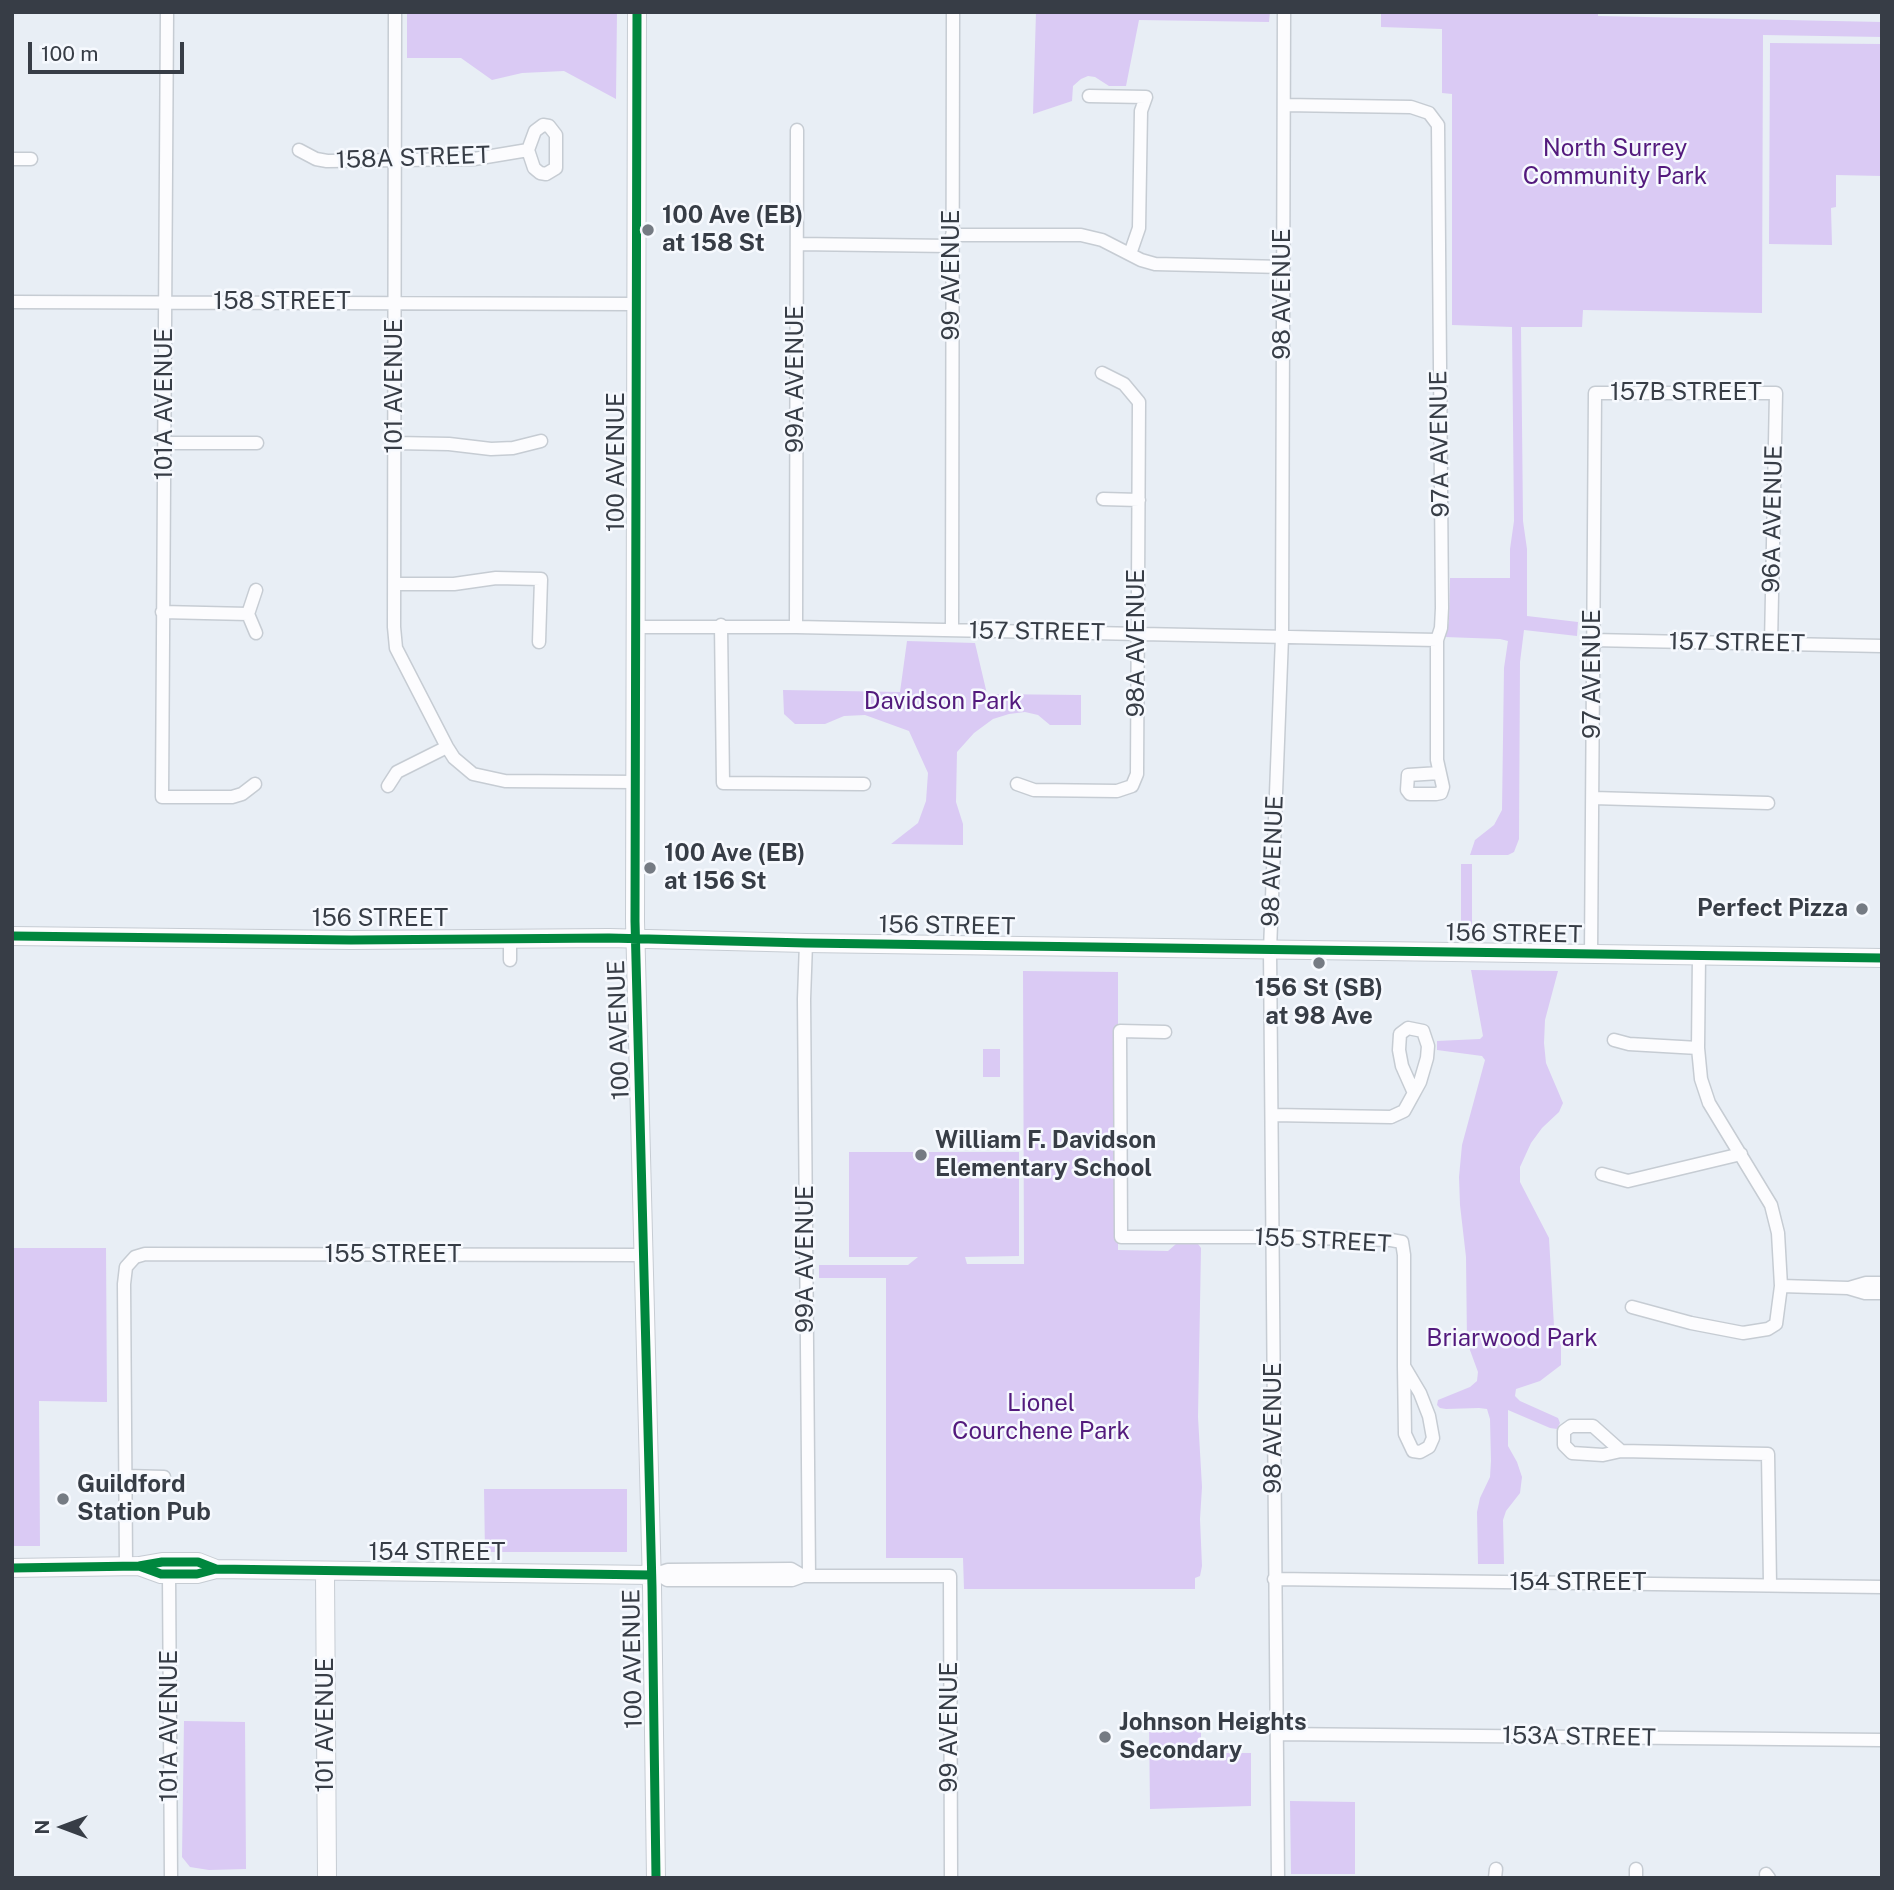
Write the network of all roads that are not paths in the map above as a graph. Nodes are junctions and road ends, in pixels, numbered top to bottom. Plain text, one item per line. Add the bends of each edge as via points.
1 (167, 12) edge
2 (395, 12) edge
3 (637, 12) edge
4 (953, 12) edge
5 (1284, 12) edge
6 (1089, 96) dead end
7 (1284, 105) junction
8 (797, 130) dead end
9 (299, 150) dead end
10 (528, 150) dead end
11 (12, 159) edge
12 (31, 159) dead end
13 (395, 160) junction
14 (951, 241) junction
15 (797, 244) junction
16 (1130, 254) junction
17 (1283, 267) junction
18 (12, 302) edge
19 (394, 302) junction
20 (166, 303) junction
21 (636, 304) junction
22 (1101, 373) dead end
23 (1595, 393) joint
24 (1776, 393) joint
25 (541, 441) dead end
26 (166, 443) junction
27 (257, 443) dead end
28 (395, 443) junction
29 (1103, 499) dead end
30 (1139, 499) junction
31 (394, 584) junction
32 (256, 590) dead end
33 (162, 612) junction
34 (248, 614) junction
35 (721, 625) junction
36 (636, 627) junction
37 (796, 627) junction
38 (952, 630) junction
39 (256, 633) dead end
40 (1137, 634) junction
41 (1282, 637) junction
42 (1437, 640) junction
43 (1592, 640) junction
44 (540, 642) dead end
45 (1771, 644) junction
46 (1882, 646) edge
47 (447, 747) junction
48 (1440, 773) dead end
49 (635, 782) junction
50 (255, 784) dead end
51 (864, 784) dead end
52 (1017, 784) dead end
53 (388, 786) dead end
54 (1593, 798) junction
55 (1768, 803) dead end
56 (12, 936) edge
57 (510, 937) junction
58 (635, 939) junction
59 (806, 943) junction
60 (1270, 950) junction
61 (1591, 954) junction
62 (1699, 956) junction
63 (1882, 958) edge
64 (510, 960) dead end
65 (1164, 1032) dead end
66 (1614, 1040) dead end
67 (1698, 1048) junction
68 (1414, 1093) junction
69 (1272, 1115) junction
70 (1741, 1154) junction
71 (1602, 1174) dead end
72 (1273, 1237) junction
73 (641, 1255) junction
74 (1882, 1283) edge
75 (1782, 1286) junction
76 (1849, 1288) junction
77 (1882, 1293) edge
78 (1632, 1307) dead end
79 (1404, 1366) junction
80 (1621, 1451) dead end
81 (125, 1476) junction
82 (164, 1477) dead end
83 (133, 1566) junction
84 (12, 1568) edge
85 (216, 1569) junction
86 (326, 1572) junction
87 (169, 1574) junction
88 (655, 1575) junction
89 (806, 1576) junction
90 (950, 1576) joint
91 (1275, 1579) junction
92 (1770, 1584) junction
93 (1882, 1587) edge
94 (1277, 1734) junction
95 (1882, 1740) edge
96 (171, 1878) edge
97 (327, 1878) edge
98 (656, 1878) edge
99 (951, 1878) edge
100 (1278, 1878) edge

1 - 20 street, 101A AVENUE
2 - 13 street, 101 AVENUE
3 - 21 main road, 100 AVENUE
4 - 14 street, 99 AVENUE
5 - 7 street, 98 AVENUE
6 - 16 street via 1146,97 1141,111 1139,228
7 - 17 street, 98 AVENUE
7 - 42 street, 97A AVENUE via 1411,107 1424,110 1438,125 1442,608
8 - 15 street, 99A AVENUE
9 - 13 street, 158A STREET via 327,161
10 - 13 street, 158A STREET via 474,159
11 - 12 street
13 - 19 street, 101 AVENUE
14 - 15 street
14 - 16 street via 1081,235
14 - 38 street, 99 AVENUE via 956,537
15 - 37 street, 99A AVENUE
16 - 17 street via 1166,266
17 - 41 street, 98 AVENUE
18 - 20 street, 158 STREET
19 - 20 street, 158 STREET
19 - 21 street, 158 STREET
19 - 28 street, 101 AVENUE
20 - 26 street, 101A AVENUE
21 - 36 main road, 100 AVENUE
22 - 30 street, 98A AVENUE via 1124,383 1139,402
23 - 24 street, 157B STREET
23 - 43 street, 97 AVENUE
24 - 45 street, 96A AVENUE
25 - 28 street via 491,449
26 - 27 street
26 - 33 street, 101A AVENUE
28 - 31 street, 101 AVENUE
29 - 30 street
30 - 40 street, 98A AVENUE
31 - 44 street via 541,579
31 - 47 street, 101 AVENUE via 396,648
32 - 34 street
33 - 34 street
33 - 50 street, 101A AVENUE via 162,797 232,797
34 - 39 street
35 - 36 street, 157 STREET
35 - 37 street, 157 STREET
35 - 51 street via 723,783
36 - 49 main road, 100 AVENUE
37 - 38 street, 157 STREET
38 - 40 street, 157 STREET
40 - 41 street, 157 STREET
40 - 52 street, 98A AVENUE via 1137,769 1132,786 1110,792 1030,789
41 - 42 street, 157 STREET
41 - 60 street, 98 AVENUE
42 - 48 street, 97A AVENUE
43 - 45 street, 157 STREET
43 - 54 street, 97 AVENUE
45 - 46 street, 157 STREET
47 - 49 street, 101 AVENUE via 466,770 479,777
47 - 53 street via 397,772
49 - 58 main road, 100 AVENUE
54 - 55 street
54 - 61 street, 97 AVENUE
56 - 57 main road, 156 STREET
57 - 58 main road, 156 STREET
57 - 64 street
58 - 59 main road, 156 STREET
58 - 73 main road, 100 AVENUE
59 - 60 main road, 156 STREET
59 - 89 street, 99A AVENUE
60 - 61 main road, 156 STREET
60 - 69 street, 98 AVENUE
61 - 62 main road, 156 STREET
62 - 63 main road, 156 STREET
62 - 67 street
65 - 72 street, 155 STREET via 1120,1031 1121,1237
66 - 67 street
67 - 70 street via 1705,1096
68 - 68 street via 1399,1050 1400,1034 1408,1028 1423,1031 1428,1046
68 - 69 street via 1404,1111 1391,1117
69 - 72 street, 98 AVENUE
70 - 71 street via 1628,1181
70 - 75 street via 1773,1213
72 - 79 street, 155 STREET via 1402,1242
72 - 91 street, 98 AVENUE
73 - 81 street, 155 STREET via 145,1254 135,1258 124,1278
73 - 88 main road, 100 AVENUE
74 - 76 street
75 - 76 street
75 - 78 street via 1777,1323 1751,1332 1691,1323
76 - 77 street
79 - 79 street, 155 STREET via 1429,1416 1433,1438 1420,1452 1413,1451 1405,1434
80 - 92 street via 1768,1454
81 - 82 street
81 - 83 street
83 - 84 main road, 154 STREET
83 - 85 main road, 154 STREET via 198,1562
83 - 87 main road, 154 STREET
85 - 86 main road, 154 STREET
85 - 87 main road, 154 STREET
86 - 88 main road, 154 STREET
86 - 97 main road, 101 AVENUE
87 - 96 street, 101A AVENUE
88 - 89 street, 154 STREET via 667,1580 792,1580
88 - 98 main road, 100 AVENUE
89 - 90 street, 154 STREET
90 - 99 street, 99 AVENUE
91 - 92 street, 154 STREET
91 - 94 street, 98 AVENUE
92 - 93 street, 154 STREET
94 - 95 street, 153A STREET
94 - 100 street, 98 AVENUE

